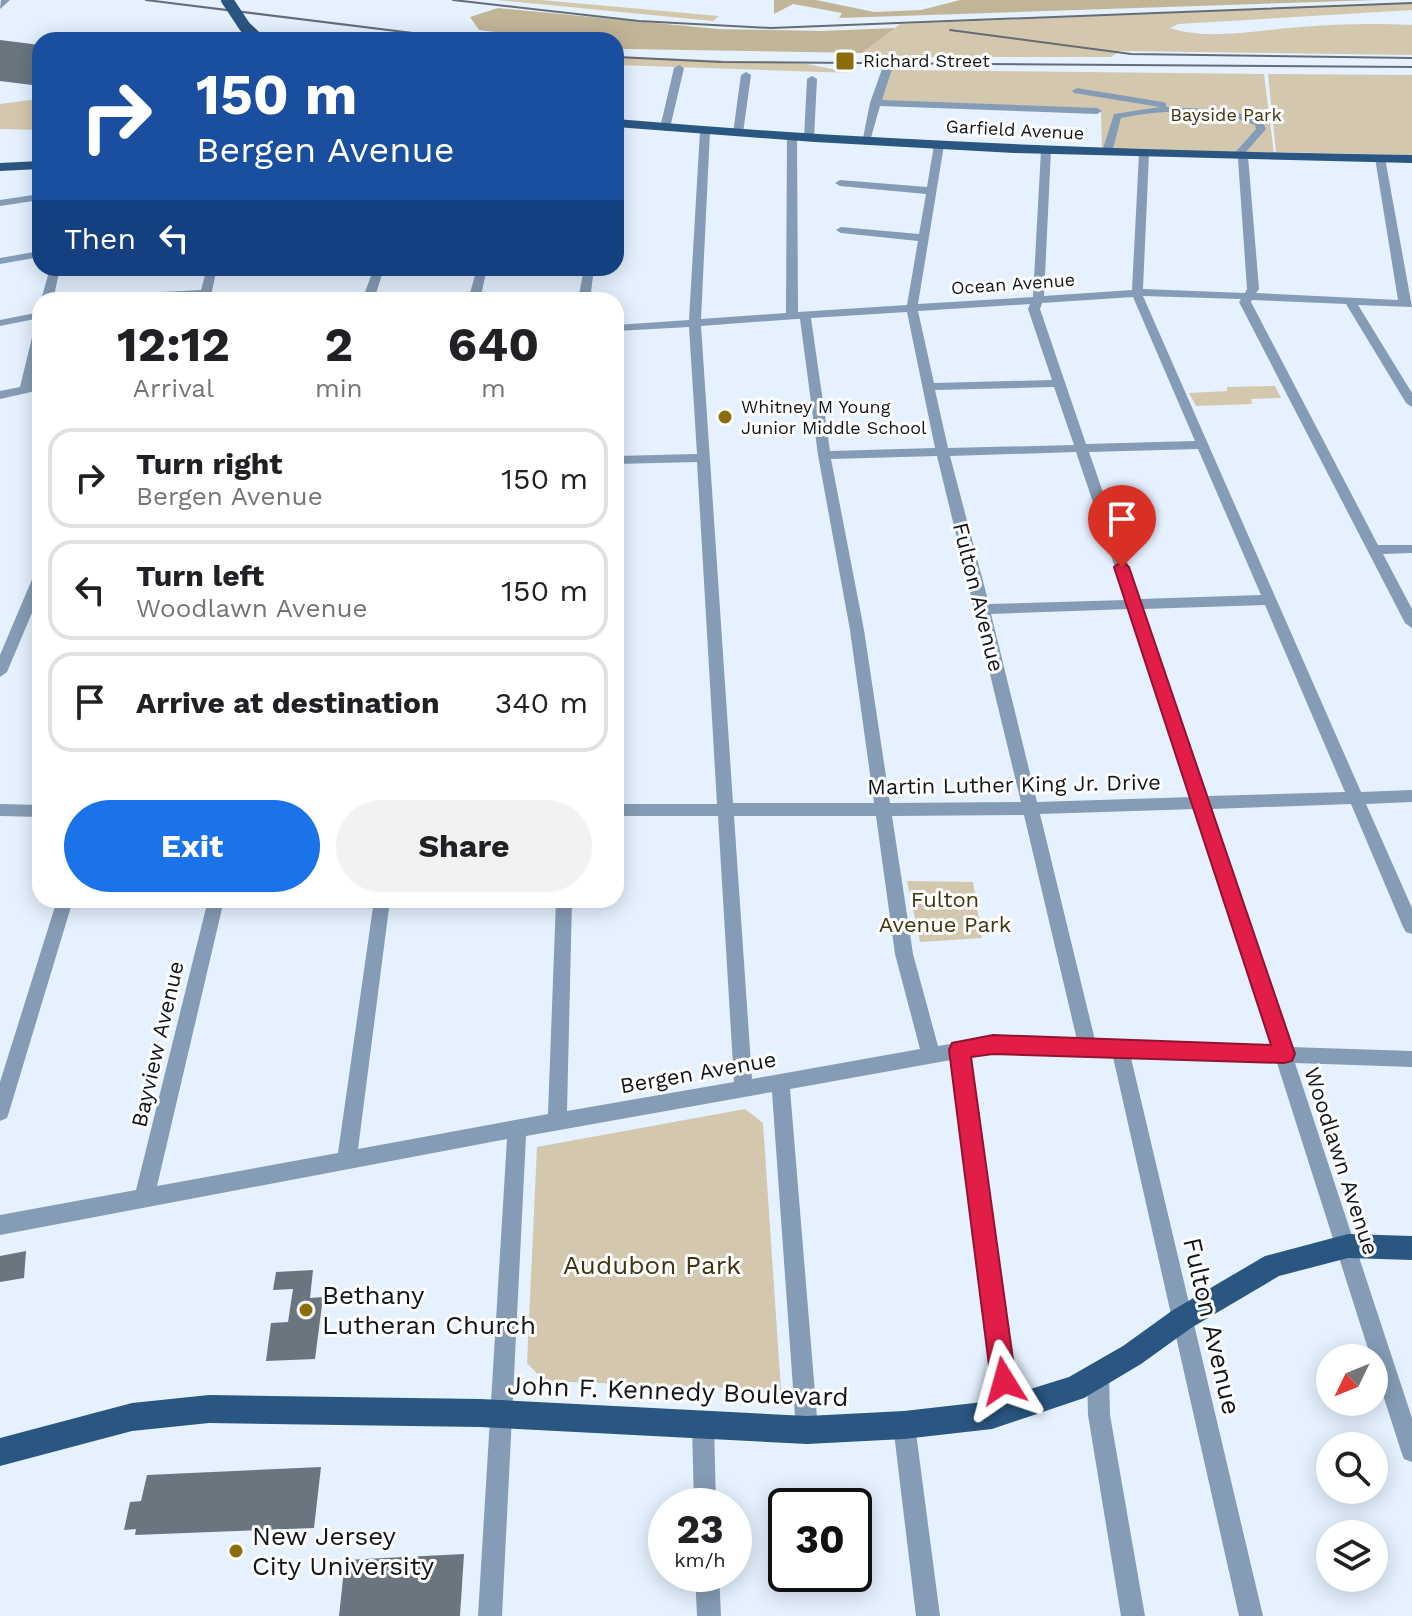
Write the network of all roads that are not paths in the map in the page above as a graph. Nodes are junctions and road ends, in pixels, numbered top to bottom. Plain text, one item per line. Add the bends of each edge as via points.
1 (6, 0) edge
2 (219, 0) edge
3 (227, 0) edge
4 (0, 6) edge
5 (244, 32) edge
6 (250, 32) edge
7 (679, 68) dead end
8 (887, 69) dead end
9 (746, 75) dead end
10 (812, 79) dead end
11 (1077, 91) dead end
12 (875, 103) junction
13 (1188, 110) junction
14 (1097, 111) dead end
15 (624, 124) edge
16 (665, 128) junction
17 (705, 131) junction
18 (738, 133) junction
19 (792, 138) junction
20 (809, 138) junction
21 (865, 141) junction
22 (939, 145) junction
23 (1046, 150) junction
24 (1107, 152) junction
25 (1144, 154) junction
26 (1240, 156) junction
27 (1380, 158) junction
28 (1412, 159) edge
29 (32, 165) edge
30 (0, 167) edge
31 (840, 183) dead end
32 (932, 191) junction
33 (32, 198) edge
34 (0, 203) edge
35 (841, 230) dead end
36 (924, 238) junction
37 (32, 255) edge
38 (0, 261) edge
39 (1137, 294) junction
40 (1248, 296) junction
41 (1037, 300) junction
42 (1350, 301) junction
43 (1408, 303) edge
44 (912, 309) junction
45 (32, 317) edge
46 (798, 317) junction
47 (0, 323) edge
48 (695, 323) junction
49 (624, 327) edge
50 (32, 362) edge
51 (1058, 383) junction
52 (928, 387) junction
53 (32, 388) edge
54 (25, 390) junction
55 (1, 397) edge
56 (1412, 403) edge
57 (1202, 445) junction
58 (1081, 448) junction
59 (944, 451) junction
60 (824, 455) junction
61 (703, 458) junction
62 (624, 460) edge
63 (1412, 549) edge
64 (1376, 550) junction
65 (32, 596) edge
66 (1268, 600) junction
67 (1134, 602) junction
68 (983, 609) junction
69 (1412, 623) edge
70 (0, 672) edge
71 (1356, 796) junction
72 (1412, 796) edge
73 (1201, 802) junction
74 (1031, 808) junction
75 (725, 809) junction
76 (881, 809) junction
77 (0, 810) edge
78 (624, 810) edge
79 (32, 811) edge
80 (63, 908) edge
81 (214, 908) edge
82 (381, 908) edge
83 (564, 908) edge
84 (1412, 927) edge
85 (1088, 1047) junction
86 (1120, 1048) junction
87 (959, 1050) junction
88 (1284, 1054) junction
89 (931, 1055) junction
90 (1412, 1059) edge
91 (780, 1081) junction
92 (745, 1088) junction
93 (0, 1112) edge
94 (557, 1121) junction
95 (517, 1129) junction
96 (347, 1161) junction
97 (144, 1198) junction
98 (0, 1225) edge
99 (1348, 1246) junction
100 (1412, 1248) edge
101 (1182, 1319) junction
102 (1098, 1375) junction
103 (1008, 1411) junction
104 (501, 1414) junction
105 (703, 1424) junction
106 (904, 1425) junction
107 (807, 1430) junction
108 (1412, 1451) edge
109 (0, 1452) edge
110 (705, 1488) edge
111 (708, 1592) edge
112 (490, 1616) edge
113 (709, 1616) edge
114 (928, 1616) edge
115 (1133, 1616) edge
116 (1251, 1616) edge

1 - 4 street
2 - 5 main road, bridge
3 - 6 main road, bridge
7 - 16 street
8 - 12 street
9 - 18 street
10 - 20 street
11 - 13 street
12 - 14 street
12 - 21 street
13 - 24 street via 1117,116
13 - 26 street via 1259,123 1257,137
15 - 16 main road, Garfield Avenue
16 - 17 main road, Garfield Avenue
17 - 18 main road, Garfield Avenue
17 - 48 street
18 - 19 main road, Garfield Avenue
19 - 20 main road, Garfield Avenue
19 - 46 street
20 - 21 main road, Garfield Avenue
21 - 22 main road, Garfield Avenue
22 - 23 main road, Garfield Avenue
22 - 32 street, Fulton Avenue
23 - 24 main road, Garfield Avenue
23 - 41 street, Woodlawn Avenue
24 - 25 main road, Garfield Avenue
25 - 26 main road, Garfield Avenue
25 - 39 street
26 - 27 main road, Garfield Avenue
26 - 40 street via 1253,289
27 - 28 main road, Garfield Avenue
27 - 43 street
29 - 30 main road
31 - 32 street
32 - 36 street, Fulton Avenue
33 - 34 street
35 - 36 street
36 - 44 street, Fulton Avenue
37 - 38 street
39 - 40 street, Ocean Avenue
39 - 41 street, Ocean Avenue
39 - 57 street
40 - 42 street, Ocean Avenue
40 - 64 street via 1245,302
41 - 44 street, Ocean Avenue
41 - 51 street, Woodlawn Avenue via 1034,309
42 - 43 street, Ocean Avenue
42 - 56 street
44 - 46 street, Ocean Avenue
44 - 52 street, Fulton Avenue
45 - 47 street
46 - 48 street, Ocean Avenue
46 - 60 street
48 - 49 street, Ocean Avenue
48 - 61 street
50 - 54 street
51 - 52 street
51 - 58 street, Woodlawn Avenue
52 - 59 street, Fulton Avenue
53 - 54 street
54 - 55 street
57 - 58 street
57 - 66 street
58 - 59 street
58 - 67 street, Woodlawn Avenue
59 - 60 street
59 - 68 street, Fulton Avenue
60 - 76 street via 857,630
61 - 62 street
61 - 75 street
63 - 64 street
64 - 69 street
65 - 70 street
66 - 67 street
66 - 71 street
67 - 68 street
67 - 73 street, Woodlawn Avenue
68 - 74 street, Fulton Avenue
71 - 72 street, Martin Luther King Jr. Drive
71 - 73 street, Martin Luther King Jr. Drive
71 - 84 street
73 - 74 street, Martin Luther King Jr. Drive
73 - 88 street, Woodlawn Avenue
74 - 76 street, Martin Luther King Jr. Drive
74 - 85 street, Fulton Avenue
75 - 76 street, Martin Luther King Jr. Drive
75 - 78 street, Martin Luther King Jr. Drive
75 - 92 street
76 - 89 street via 904,954
77 - 79 street
80 - 93 street
81 - 97 street, Bayview Avenue
82 - 96 street
83 - 94 street
85 - 86 street, Bergen Avenue
85 - 87 street, Bergen Avenue via 993,1045
86 - 88 street, Bergen Avenue
86 - 101 street, Fulton Avenue
87 - 89 street, Bergen Avenue
87 - 103 street
88 - 90 street, Bergen Avenue
88 - 99 street, Woodlawn Avenue
89 - 91 street, Bergen Avenue
91 - 92 street, Bergen Avenue
91 - 107 street
92 - 94 street, Bergen Avenue
94 - 95 street, Bergen Avenue
95 - 96 street, Bergen Avenue
95 - 104 street
96 - 97 street, Bergen Avenue
97 - 98 street, Bergen Avenue
99 - 100 main road, John F. Kennedy Boulevard
99 - 101 main road, John F. Kennedy Boulevard via 1274,1265
99 - 108 street, Woodlawn Avenue
101 - 102 main road, John F. Kennedy Boulevard
101 - 116 street, Fulton Avenue
102 - 103 main road, John F. Kennedy Boulevard via 1075,1389
102 - 115 street via 1099,1415
103 - 106 main road, John F. Kennedy Boulevard
104 - 105 main road, John F. Kennedy Boulevard
104 - 109 main road, John F. Kennedy Boulevard via 209,1409 132,1417
104 - 112 street
105 - 107 main road, John F. Kennedy Boulevard
105 - 110 street
106 - 107 main road, John F. Kennedy Boulevard
106 - 114 street
111 - 113 street

